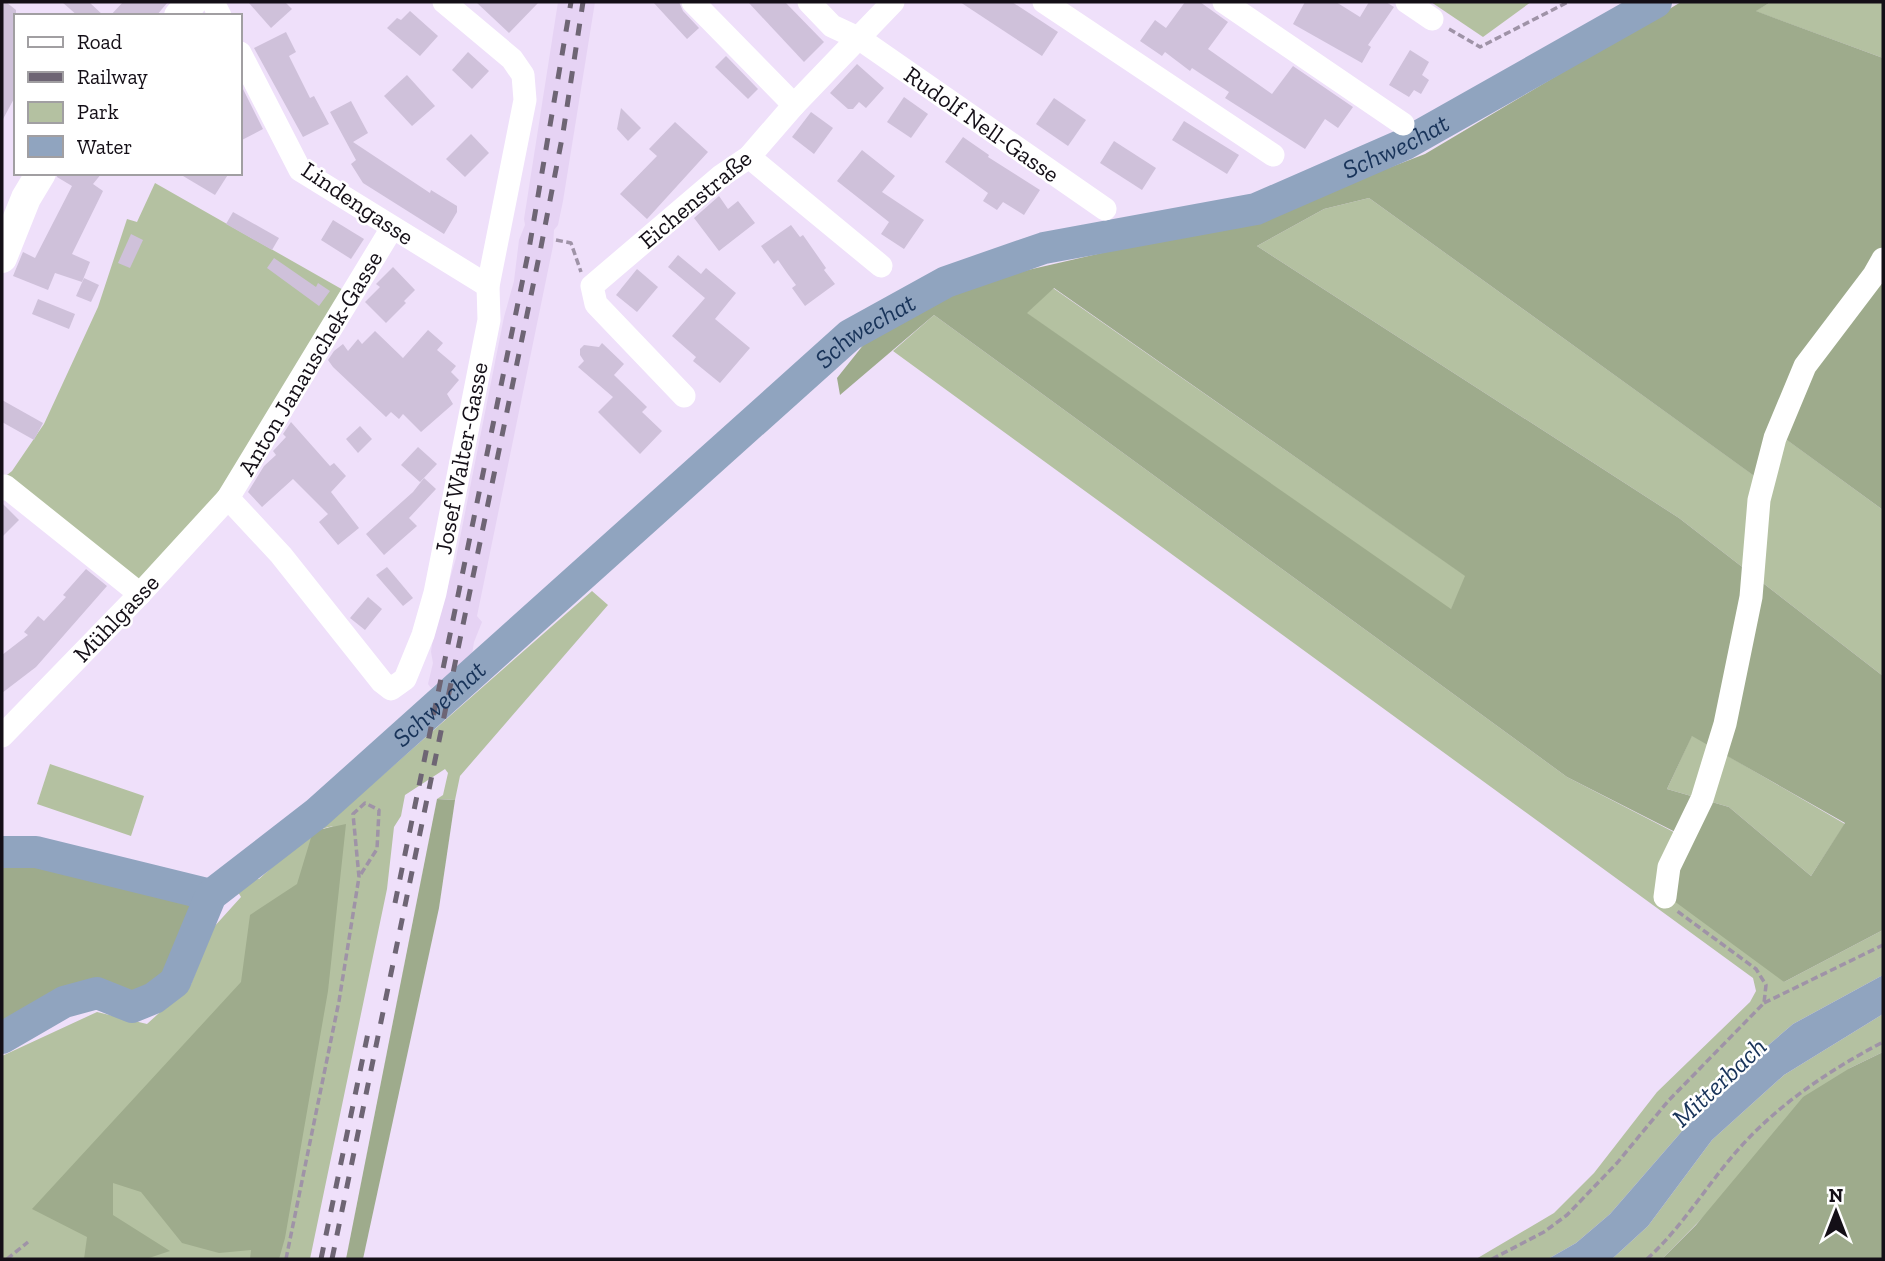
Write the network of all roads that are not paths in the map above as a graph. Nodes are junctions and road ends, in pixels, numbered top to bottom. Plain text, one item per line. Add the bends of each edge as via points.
1 (444, 2) edge
2 (693, 2) edge
3 (809, 2) edge
4 (893, 2) edge
5 (1044, 2) edge
6 (1224, 2) edge
7 (1407, 2) edge
8 (1432, 19) road end
9 (860, 39) junction
10 (242, 57) edge
11 (794, 105) junction
12 (1403, 124) dead end
13 (1273, 155) dead end
14 (749, 157) junction
15 (40, 175) edge
16 (1105, 209) dead end
17 (391, 228) junction
18 (2, 258) edge
19 (1883, 259) edge
20 (881, 266) dead end
21 (488, 286) junction
22 (684, 396) dead end
23 (2, 489) edge
24 (228, 498) junction
25 (140, 594) junction
26 (2, 736) edge
27 (1665, 897) road end

1 - 21 street, Josef Walter-Gasse via 512,58 523,75 525,100
2 - 11 street
3 - 9 street, Rudolf Nell-Gasse via 832,26
4 - 9 street, Eichenstraße
5 - 13 street
6 - 12 street
7 - 8 street
9 - 11 street, Eichenstraße
9 - 16 street, Rudolf Nell-Gasse
10 - 17 street, Lindengasse via 300,170
11 - 14 street, Eichenstraße
14 - 20 street
14 - 22 street, Eichenstraße via 592,286 596,304
15 - 18 main road
17 - 21 street, Lindengasse
17 - 24 street, Anton Janauschek-Gasse
19 - 27 street via 1805,366 1775,438 1759,500 1751,597 1725,724 1702,799 1669,867
21 - 24 street, Josef Walter-Gasse via 489,320 435,593 405,679 391,689 382,682 281,555
23 - 25 street via 5,486
24 - 25 street, Mühlgasse
25 - 26 street, Mühlgasse

